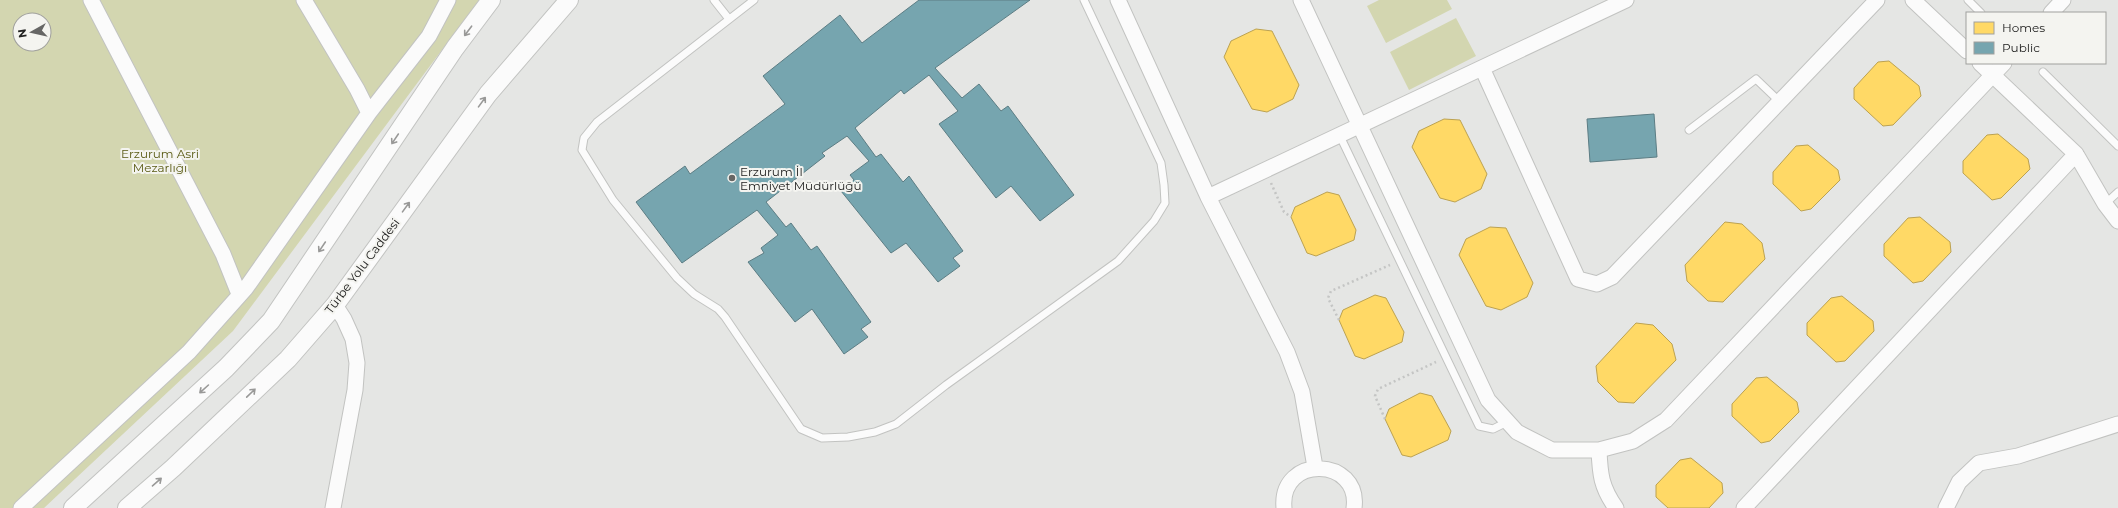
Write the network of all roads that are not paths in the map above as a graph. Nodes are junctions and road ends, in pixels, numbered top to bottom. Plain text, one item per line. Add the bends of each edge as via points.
1 (91, 0) edge
2 (304, 0) edge
3 (448, 0) edge
4 (491, 0) edge
5 (569, 0) edge
6 (714, 0) edge
7 (754, 0) edge
8 (1084, 0) edge
9 (1118, 0) edge
10 (1301, 0) edge
11 (1626, 0) edge
12 (1877, 0) edge
13 (1913, 0) edge
14 (1968, 0) edge
15 (2063, 0) edge
16 (1980, 12) edge
17 (2052, 12) edge
18 (729, 19) junction
19 (1966, 50) edge
20 (1981, 64) edge
21 (2003, 64) edge
22 (1482, 68) junction
23 (2043, 72) dead end
24 (1993, 75) junction
25 (1780, 102) junction
26 (369, 113) junction
27 (1360, 125) junction
28 (1689, 130) dead end
29 (1339, 134) junction
30 (2118, 146) edge
31 (2076, 154) junction
32 (2118, 192) edge
33 (1208, 197) junction
34 (2105, 204) junction
35 (2118, 221) edge
36 (239, 294) junction
37 (335, 305) junction
38 (1507, 422) junction
39 (2118, 424) edge
40 (1599, 450) junction
41 (1315, 468) junction
42 (21, 508) edge
43 (73, 508) edge
44 (128, 508) edge
45 (333, 508) edge
46 (1281, 508) edge
47 (1354, 508) edge
48 (1616, 508) edge
49 (1744, 508) edge
50 (1946, 508) edge

1 - 36 street via 223,254
2 - 26 street
3 - 26 street via 429,36
4 -> 43 street via 455,48 271,321 226,368
37 -> 5 street, Türbe Yolu Caddesi via 488,94
6 - 18 lane
7 - 18 lane
8 - 18 lane via 1161,163 1165,203 1154,221 1118,261 896,424 875,432 848,437 822,438 801,429 725,317 677,278 613,200 582,150 584,138 598,122
9 - 33 street
10 - 27 street
11 - 22 street
12 - 25 street
13 - 19 street
14 - 16 lane
15 - 17 street
20 - 24 street
21 - 24 street
22 - 25 street via 1578,279 1597,284 1612,277
22 - 27 street
23 - 30 lane
24 - 31 street
24 - 40 street via 1666,420 1633,441
25 - 28 lane via 1756,79
26 - 36 street via 246,288
27 - 29 street
27 - 38 street via 1488,400
29 - 33 street
29 - 38 lane via 1479,426 1493,429
31 - 34 street
31 - 49 street
32 - 34 lane
33 - 41 street via 1287,352 1302,392
34 - 35 street
36 - 42 street via 189,352
44 -> 37 street, Türbe Yolu Caddesi via 288,358
37 - 45 street via 353,339 357,363 355,390
38 - 40 street via 1517,432 1552,450
39 - 50 street via 2018,456 1979,463 1959,482
40 - 48 street via 1600,476 1606,494
41 - 46 street via 1304,470 1295,477 1288,486
41 - 47 street via 1326,468 1346,480 1352,491

